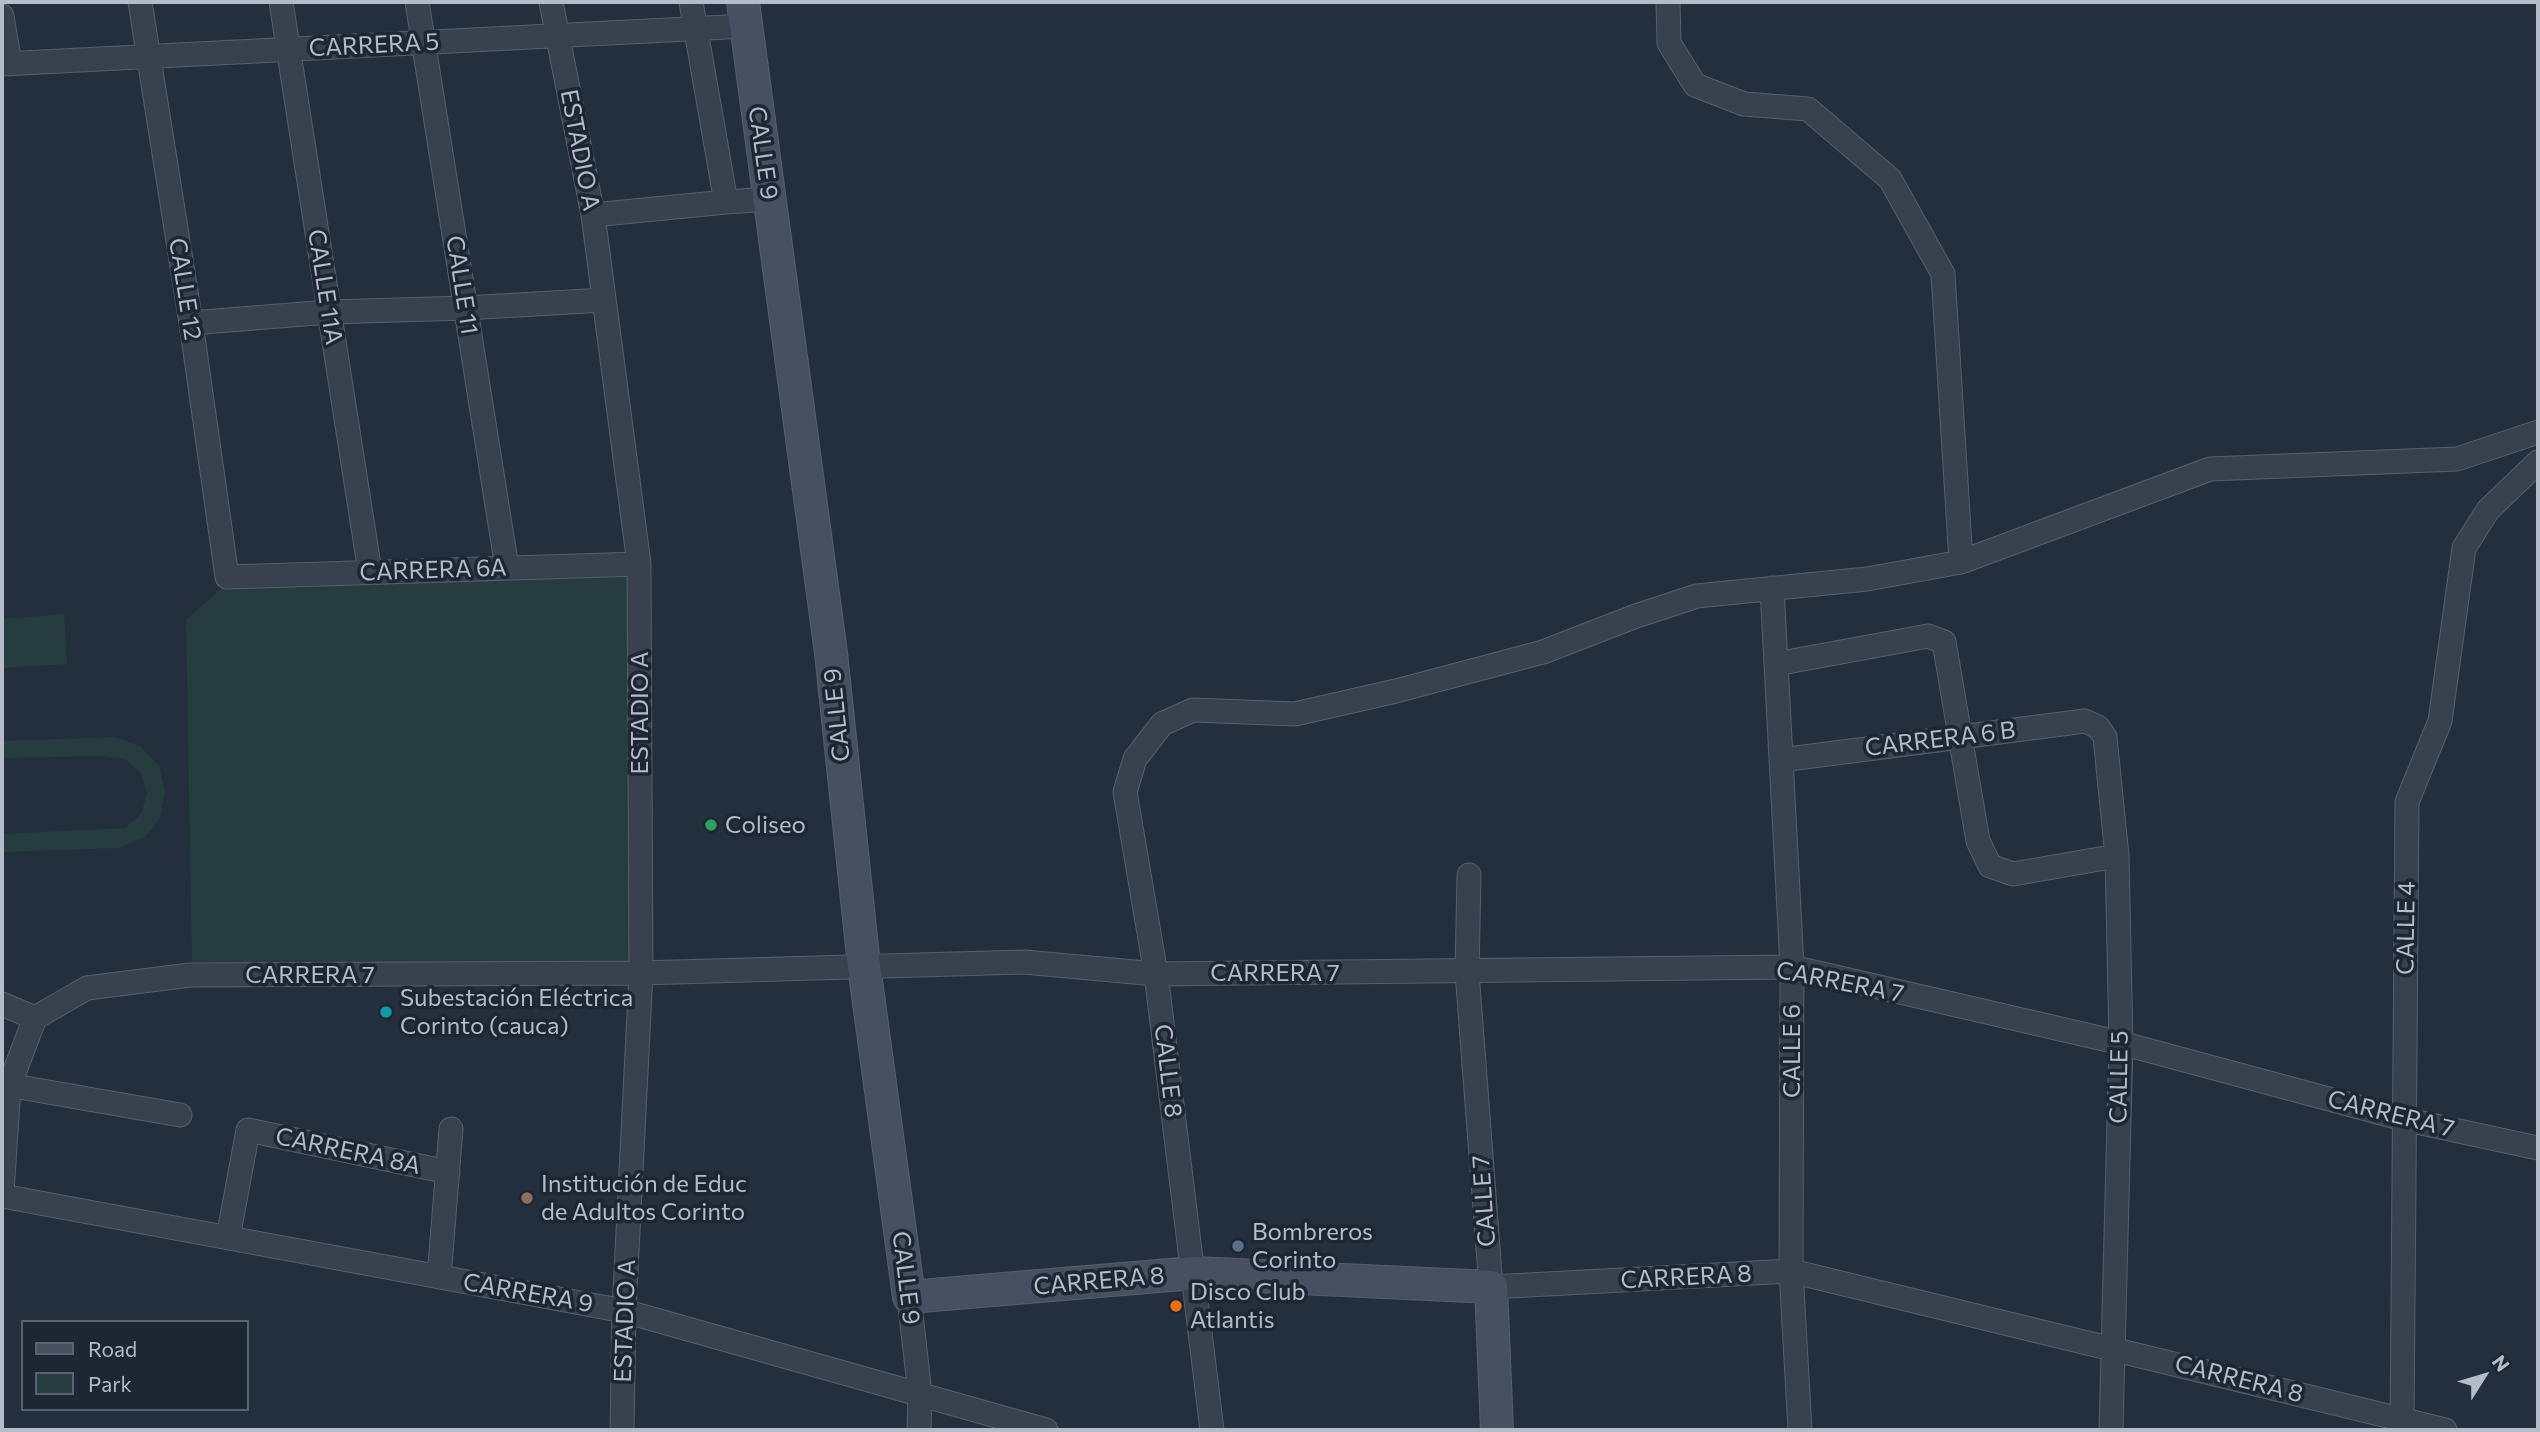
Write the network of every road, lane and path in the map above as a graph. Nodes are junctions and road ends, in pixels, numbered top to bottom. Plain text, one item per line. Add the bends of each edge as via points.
1 (140, 2) edge
2 (281, 2) edge
3 (417, 2) edge
4 (551, 2) edge
5 (691, 2) edge
6 (1668, 2) edge
7 (744, 14) edge
8 (2, 16) edge
9 (695, 29) junction
10 (557, 36) junction
11 (424, 43) junction
12 (288, 49) junction
13 (147, 57) junction
14 (6, 64) edge
15 (770, 200) junction
16 (726, 202) junction
17 (593, 215) junction
18 (604, 300) junction
19 (466, 309) junction
20 (329, 312) junction
21 (191, 323) junction
22 (2538, 432) edge
23 (2538, 462) edge
24 (1961, 562) junction
25 (639, 564) junction
26 (508, 568) junction
27 (370, 572) junction
28 (227, 577) joint
29 (1772, 588) junction
30 (1776, 664) junction
31 (2098, 727) joint
32 (1958, 736) junction
33 (1781, 760) junction
34 (2117, 856) junction
35 (1469, 875) dead end
36 (864, 966) junction
37 (1792, 967) junction
38 (1467, 972) junction
39 (641, 973) junction
40 (1156, 974) junction
41 (2, 1004) edge
42 (35, 1018) junction
43 (2121, 1043) junction
44 (5, 1085) edge
45 (180, 1115) dead end
46 (2403, 1119) junction
47 (451, 1129) dead end
48 (2538, 1148) edge
49 (448, 1172) junction
50 (2, 1194) edge
51 (228, 1238) junction
52 (1791, 1271) junction
53 (1194, 1273) junction
54 (439, 1277) junction
55 (1491, 1287) junction
56 (909, 1297) junction
57 (624, 1311) junction
58 (2113, 1347) junction
59 (920, 1394) junction
60 (2402, 1426) edge
61 (622, 1430) edge
62 (919, 1430) edge
63 (1046, 1430) edge
64 (1212, 1430) edge
65 (1497, 1430) edge
66 (1800, 1430) edge
67 (2110, 1430) edge
68 (2445, 1430) edge

1 - 13 street, CALLE 12
2 - 12 street, CALLE 11A
3 - 11 street, CALLE 11
4 - 10 street, ESTADIO A
5 - 9 street
6 - 24 street via 1669,43 1695,85 1744,104 1808,109 1890,179 1943,274
7 - 9 street, CARRERA 5
7 - 15 street, CALLE 9
8 - 14 street
9 - 10 street, CARRERA 5
9 - 16 street
10 - 11 street, CARRERA 5
10 - 17 street, ESTADIO A
11 - 12 street, CARRERA 5
11 - 19 street, CALLE 11
12 - 13 street, CARRERA 5
12 - 20 street, CALLE 11A
13 - 14 street, CARRERA 5
13 - 21 street, CALLE 12
15 - 16 street
15 - 36 street, CALLE 9 via 831,653
16 - 17 street
17 - 18 street, ESTADIO A
18 - 19 street
18 - 25 street, ESTADIO A
19 - 20 street
19 - 26 street, CALLE 11
20 - 21 street
20 - 27 street, CALLE 11A
21 - 28 street, CALLE 12
22 - 24 street via 2457,460 2210,469
23 - 46 street, CALLE 4 via 2488,510 2464,548 2440,721 2407,802
24 - 29 street via 1867,579
25 - 26 street, CARRERA 6A
25 - 39 street, ESTADIO A
26 - 27 street, CARRERA 6A
27 - 28 street, CARRERA 6A
29 - 30 street, CALLE 6
29 - 40 street, CALLE 8 via 1697,596 1543,652 1295,714 1193,710 1162,724 1135,759 1125,792
30 - 32 street via 1928,636 1944,642
30 - 33 street, CALLE 6
31 - 32 street, CARRERA 6 B via 2085,721
31 - 34 street, CALLE 5 via 2105,737
32 - 33 street, CARRERA 6 B
32 - 34 street via 1978,841 1990,866 2013,874
33 - 37 street, CALLE 6
34 - 43 street, CALLE 5
35 - 38 street, CALLE 7
36 - 39 street, CARRERA 7
36 - 40 street, CARRERA 7 via 1024,962
36 - 56 street, CALLE 9
37 - 38 street, CARRERA 7
37 - 43 street, CARRERA 7
37 - 52 street, CALLE 6
38 - 40 street, CARRERA 7
38 - 55 street, CALLE 7
39 - 42 street, CARRERA 7 via 190,975 87,988
39 - 57 street, ESTADIO A
40 - 53 street, CALLE 8
41 - 42 street
42 - 44 street
43 - 46 street, CARRERA 7
43 - 58 street, CALLE 5
44 - 45 street
44 - 50 street
46 - 48 street, CARRERA 7
46 - 60 street, CALLE 4
47 - 49 street
49 - 51 street, CARRERA 8A via 248,1130
49 - 54 street
50 - 51 street, CARRERA 9
51 - 54 street, CARRERA 9
52 - 55 street, CARRERA 8
52 - 58 street, CARRERA 8
52 - 66 street, CALLE 6
53 - 55 street, CARRERA 8
53 - 56 street, CARRERA 8
53 - 64 street, CALLE 8
54 - 57 street, CARRERA 9
55 - 65 street, CALLE 7
56 - 59 street, CALLE 9
57 - 59 street, CARRERA 9
57 - 61 street, ESTADIO A
58 - 60 street, CARRERA 8
58 - 67 street, CALLE 5
59 - 62 street, CALLE 9
59 - 63 street, CARRERA 9
60 - 68 street, CARRERA 8

